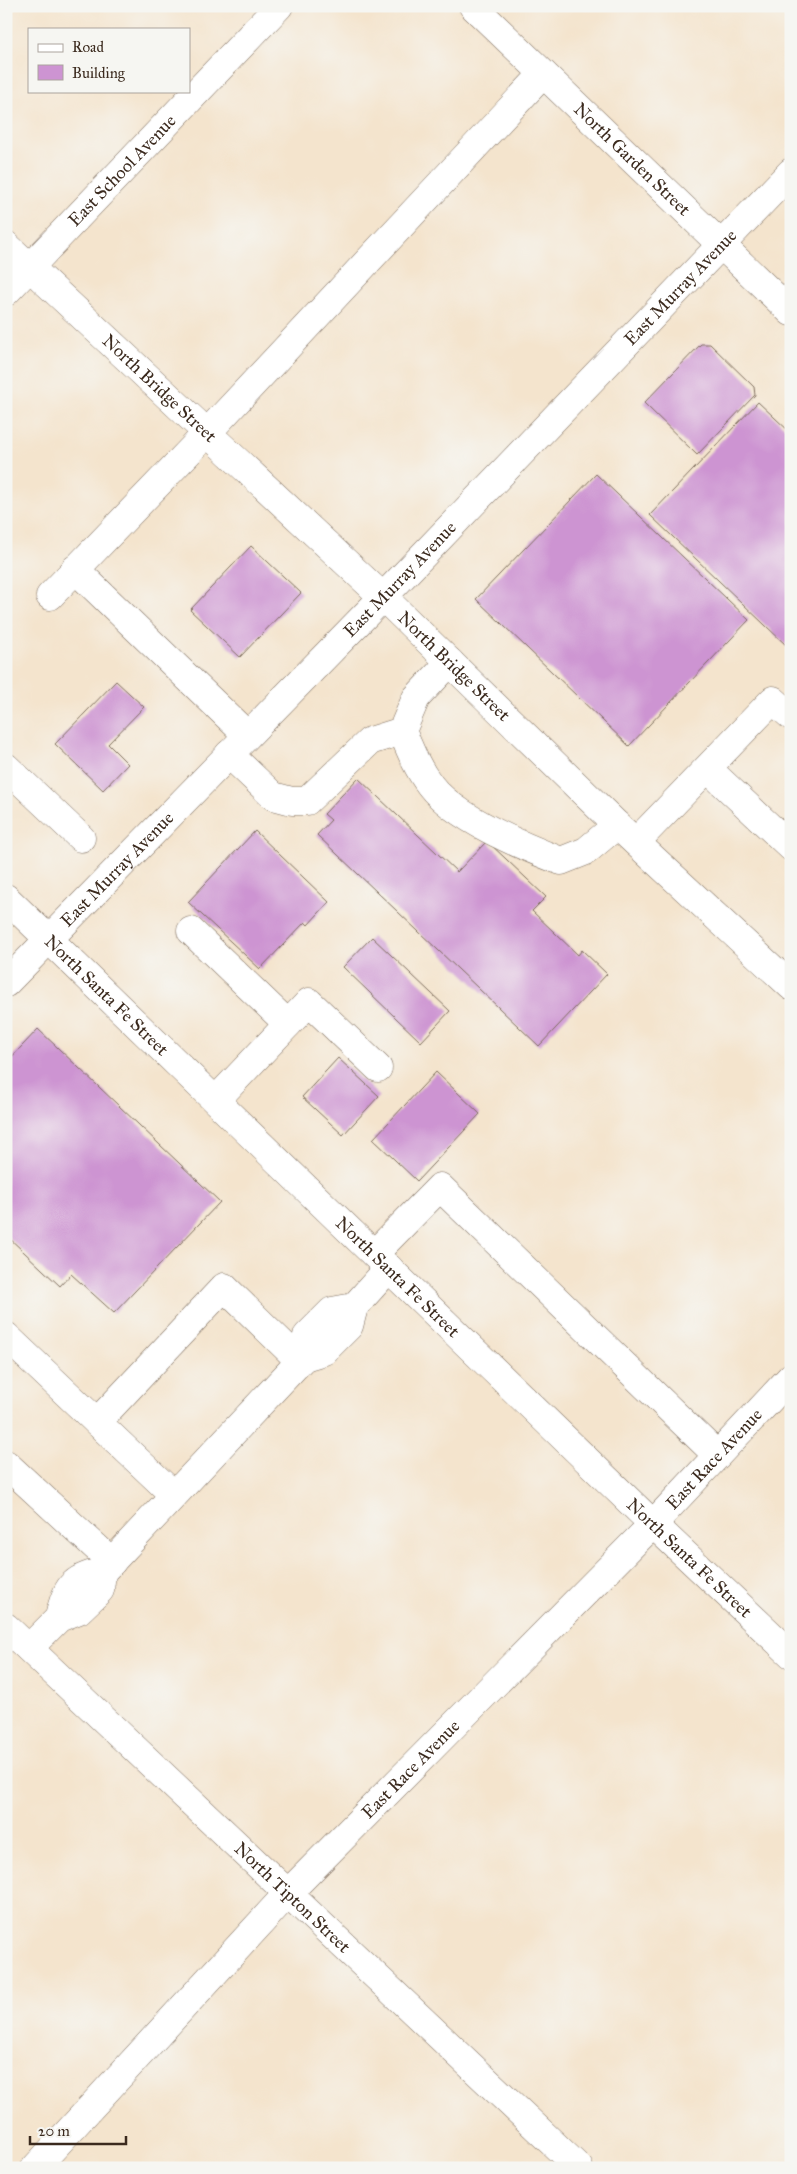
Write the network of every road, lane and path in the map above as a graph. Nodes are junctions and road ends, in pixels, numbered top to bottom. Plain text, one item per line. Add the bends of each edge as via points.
1 (279, 6) edge
2 (473, 6) edge
3 (543, 74) junction
4 (791, 172) edge
5 (6, 245) edge
6 (720, 245) junction
7 (29, 268) junction
8 (6, 292) edge
9 (791, 312) edge
10 (207, 433) junction
11 (74, 570) junction
12 (50, 596) dead end
13 (383, 597) junction
14 (450, 662) junction
15 (791, 716) edge
16 (402, 730) junction
17 (238, 744) junction
18 (6, 767) edge
19 (708, 769) junction
20 (626, 833) junction
21 (81, 838) dead end
22 (791, 847) edge
23 (6, 898) edge
24 (191, 931) dead end
25 (48, 938) junction
26 (6, 983) edge
27 (791, 986) edge
28 (288, 1024) junction
29 (378, 1068) dead end
30 (216, 1100) junction
31 (382, 1261) junction
32 (6, 1336) edge
33 (302, 1359) junction
34 (791, 1377) edge
35 (97, 1422) junction
36 (717, 1455) junction
37 (6, 1464) edge
38 (174, 1495) junction
39 (653, 1524) junction
40 (107, 1567) junction
41 (6, 1627) edge
42 (29, 1648) junction
43 (791, 1654) edge
44 (289, 1892) junction
45 (35, 2168) edge
46 (579, 2168) edge

1 - 7 street, East School Avenue
2 - 3 street, North Garden Street
3 - 6 street, North Garden Street
3 - 10 street
4 - 6 street, East Murray Avenue
5 - 7 street, North Bridge Street
6 - 9 street, North Garden Street
6 - 13 street, East Murray Avenue
7 - 8 street, East School Avenue
7 - 10 street, North Bridge Street
10 - 11 street
10 - 13 street, North Bridge Street
11 - 12 street
11 - 17 street
13 - 14 street, North Bridge Street
13 - 17 street, East Murray Avenue
14 - 16 street via 416,698
14 - 20 street, North Bridge Street
15 - 19 street via 773,700
16 - 17 street via 370,742 307,801 273,796
16 - 20 street via 414,762 431,786 460,812 532,850 561,861
17 - 25 street, East Murray Avenue
18 - 21 street
19 - 20 street
19 - 22 street
20 - 27 street, North Bridge Street
23 - 25 street, North Santa Fe Street
24 - 28 street
25 - 26 street, East Murray Avenue
25 - 30 street, North Santa Fe Street
28 - 29 street via 309,1002
28 - 30 street
30 - 31 street, North Santa Fe Street
31 - 33 street via 354,1307 332,1311 307,1336
31 - 36 street via 440,1187
31 - 39 street, North Santa Fe Street
32 - 35 street
33 - 35 street via 224,1287
33 - 38 street
34 - 36 street, East Race Avenue
35 - 38 street
36 - 39 street, East Race Avenue
37 - 40 street
38 - 40 street
39 - 43 street, North Santa Fe Street
39 - 44 street, East Race Avenue
40 - 42 street via 84,1575 64,1595 59,1618
41 - 42 street, North Tipton Street
42 - 44 street, North Tipton Street
44 - 45 street, East Race Avenue
44 - 46 street, North Tipton Street

